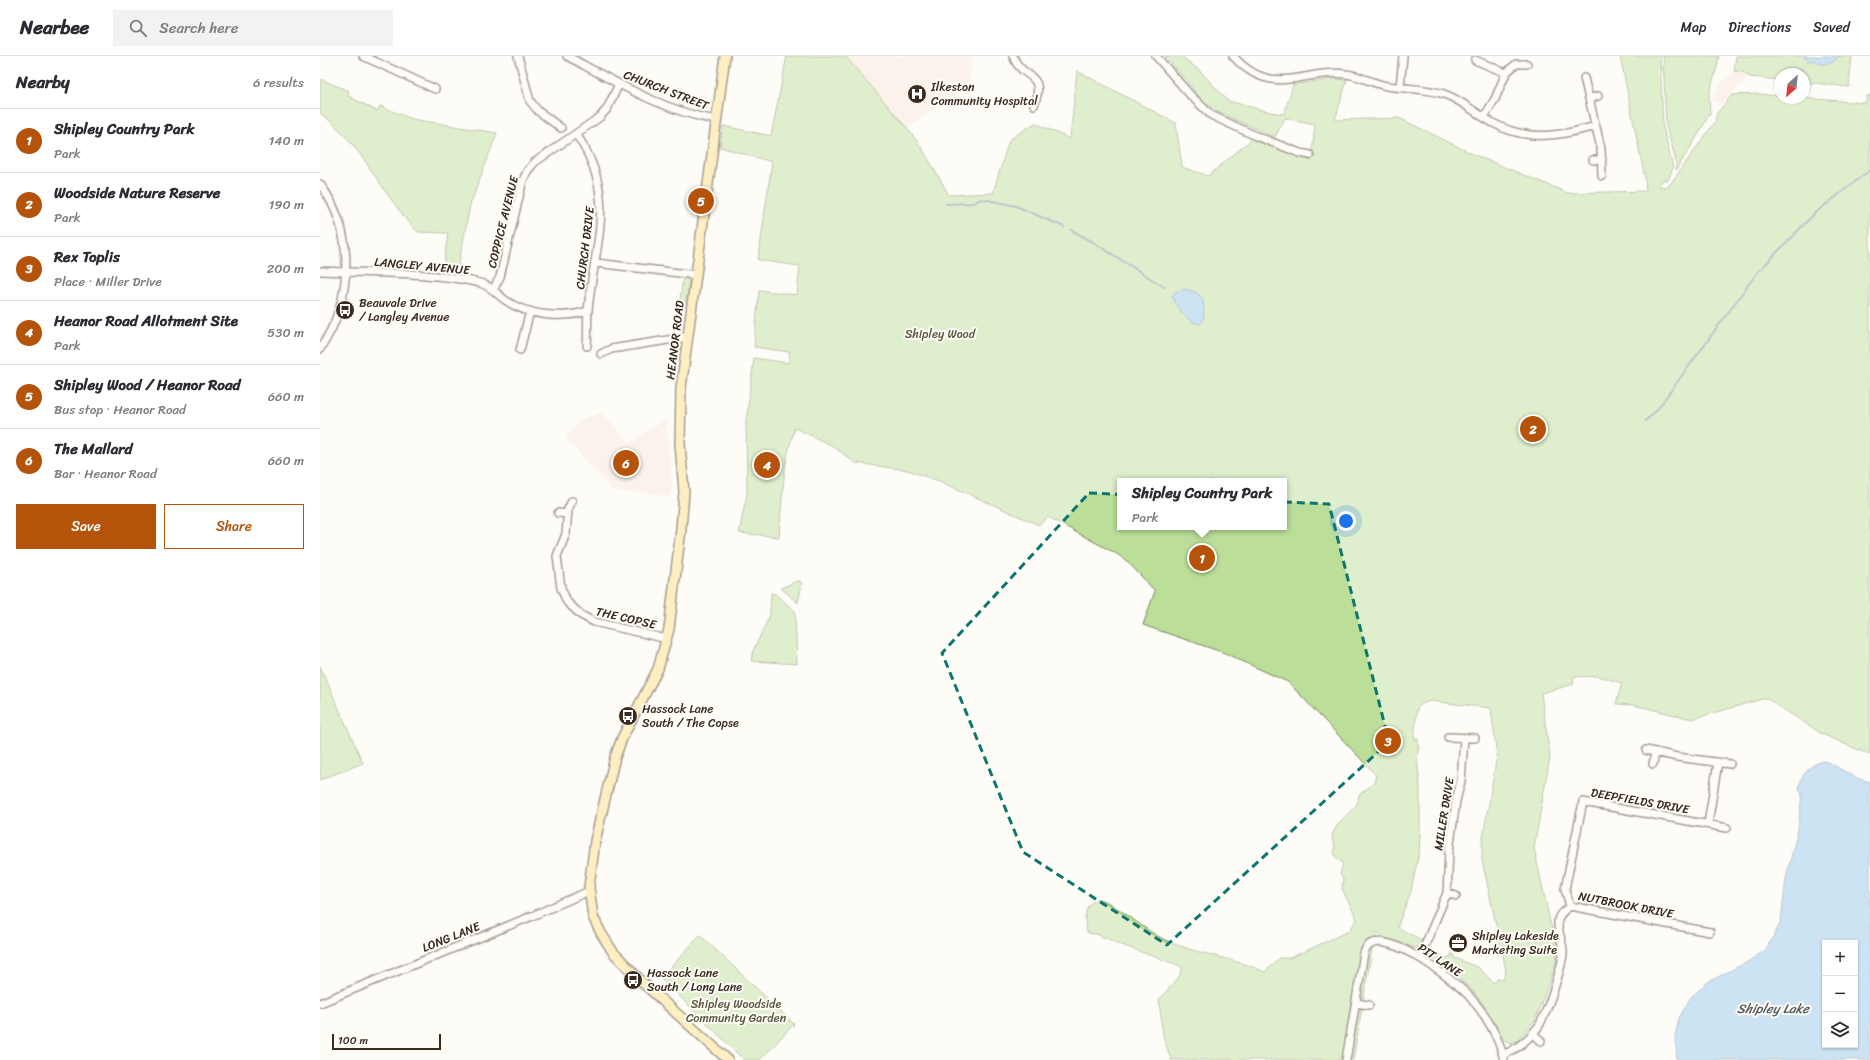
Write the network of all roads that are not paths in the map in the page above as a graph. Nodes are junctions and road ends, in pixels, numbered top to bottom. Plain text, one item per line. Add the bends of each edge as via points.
1 (363, 56) edge
2 (518, 56) edge
3 (567, 56) edge
4 (725, 56) edge
5 (1013, 56) edge
6 (1156, 56) edge
7 (1233, 56) edge
8 (1403, 56) edge
9 (1474, 60) dead end
10 (1527, 64) dead end
11 (1506, 73) junction
12 (1584, 78) dead end
13 (619, 84) junction
14 (1400, 87) junction
15 (435, 89) dead end
16 (1598, 96) dead end
17 (1589, 99) junction
18 (1034, 105) dead end
19 (1484, 117) junction
20 (716, 120) junction
21 (1596, 126) junction
22 (561, 128) dead end
23 (576, 134) junction
24 (1310, 155) dead end
25 (1593, 160) dead end
26 (1602, 160) junction
27 (1602, 176) dead end
28 (320, 184) edge
29 (596, 263) junction
30 (320, 271) edge
31 (346, 272) junction
32 (696, 274) junction
33 (493, 290) junction
34 (530, 311) junction
35 (588, 311) junction
36 (687, 337) junction
37 (587, 346) dead end
38 (320, 349) edge
39 (520, 350) dead end
40 (601, 354) dead end
41 (572, 501) dead end
42 (558, 513) dead end
43 (568, 514) junction
44 (585, 608) dead end
45 (580, 615) junction
46 (667, 638) junction
47 (1448, 737) dead end
48 (1464, 738) junction
49 (1475, 738) dead end
50 (1646, 750) dead end
51 (1655, 752) junction
52 (1718, 762) junction
53 (1653, 764) dead end
54 (1730, 764) dead end
55 (1708, 824) junction
56 (1727, 828) dead end
57 (589, 891) junction
58 (1447, 893) junction
59 (1456, 896) dead end
60 (1570, 906) junction
61 (1710, 932) dead end
62 (1420, 957) junction
63 (1356, 1002) junction
64 (320, 1003) edge
65 (1369, 1005) dead end
66 (1532, 1033) junction
67 (1541, 1041) dead end
68 (1504, 1058) edge
69 (728, 1060) edge
70 (1346, 1060) edge

1 - 15 street via 418,77
2 - 22 street via 530,101 538,111
3 - 13 street, CHURCH STREET
4 - 20 main road, HEANOR ROAD
5 - 18 street via 1043,91
6 - 24 street via 1191,96 1212,115 1256,136
7 - 14 street via 1247,69 1267,78 1287,80 1343,74 1386,86
8 - 14 street
9 - 11 street
10 - 11 street via 1514,66
11 - 19 street
12 - 17 street
13 - 20 street, CHURCH STREET via 666,105
13 - 23 street, COPPICE AVENUE via 605,112
14 - 19 street via 1445,94
16 - 17 street
17 - 21 street
19 - 21 street via 1508,129 1534,135 1564,135
20 - 32 main road, HEANOR ROAD
21 - 26 street
23 - 29 street, CHURCH DRIVE via 593,166 600,191 602,220
23 - 33 street, COPPICE AVENUE via 535,162 525,176 500,277
25 - 26 street
26 - 27 street
28 - 31 street via 339,223 346,257
29 - 32 street
29 - 35 street, CHURCH DRIVE
30 - 31 street, LANGLEY AVENUE
31 - 33 street, LANGLEY AVENUE via 448,278 484,284
31 - 38 street via 338,313
32 - 36 main road, HEANOR ROAD
33 - 34 street via 506,301
34 - 35 street via 559,314 580,314
34 - 39 street
35 - 37 street, CHURCH DRIVE
36 - 40 street via 611,349
36 - 46 main road, HEANOR ROAD via 680,414 684,492
41 - 43 street, THE COPSE
42 - 43 street
43 - 45 street, THE COPSE via 566,534 558,552 558,563 563,595
44 - 45 street, THE COPSE
45 - 46 street, THE COPSE via 594,622
46 - 57 main road, HEANOR ROAD via 658,669 623,736 615,757 595,841
47 - 48 street
48 - 49 street
48 - 58 street, MILLER DRIVE via 1462,781 1456,801 1448,856
50 - 51 street
51 - 52 street
51 - 53 street
52 - 54 street
52 - 55 street
55 - 56 street, DEEPFIELDS DRIVE
55 - 60 street, DEEPFIELDS DRIVE via 1583,802 1566,889
57 - 64 street, LONG LANE
57 - 69 main road, HEANOR ROAD via 596,924 616,956
58 - 59 street
58 - 62 street, MILLER DRIVE
60 - 61 street, NUTBROOK DRIVE
60 - 66 street, NUTBROOK DRIVE via 1558,920 1563,945 1560,971 1542,1020
62 - 63 street, PIT LANE via 1387,944 1370,944 1364,953
62 - 68 street, PIT LANE via 1446,975 1470,997 1486,1020
63 - 65 street
63 - 70 street, PIT LANE
66 - 67 street
66 - 68 street, NUTBROOK DRIVE

